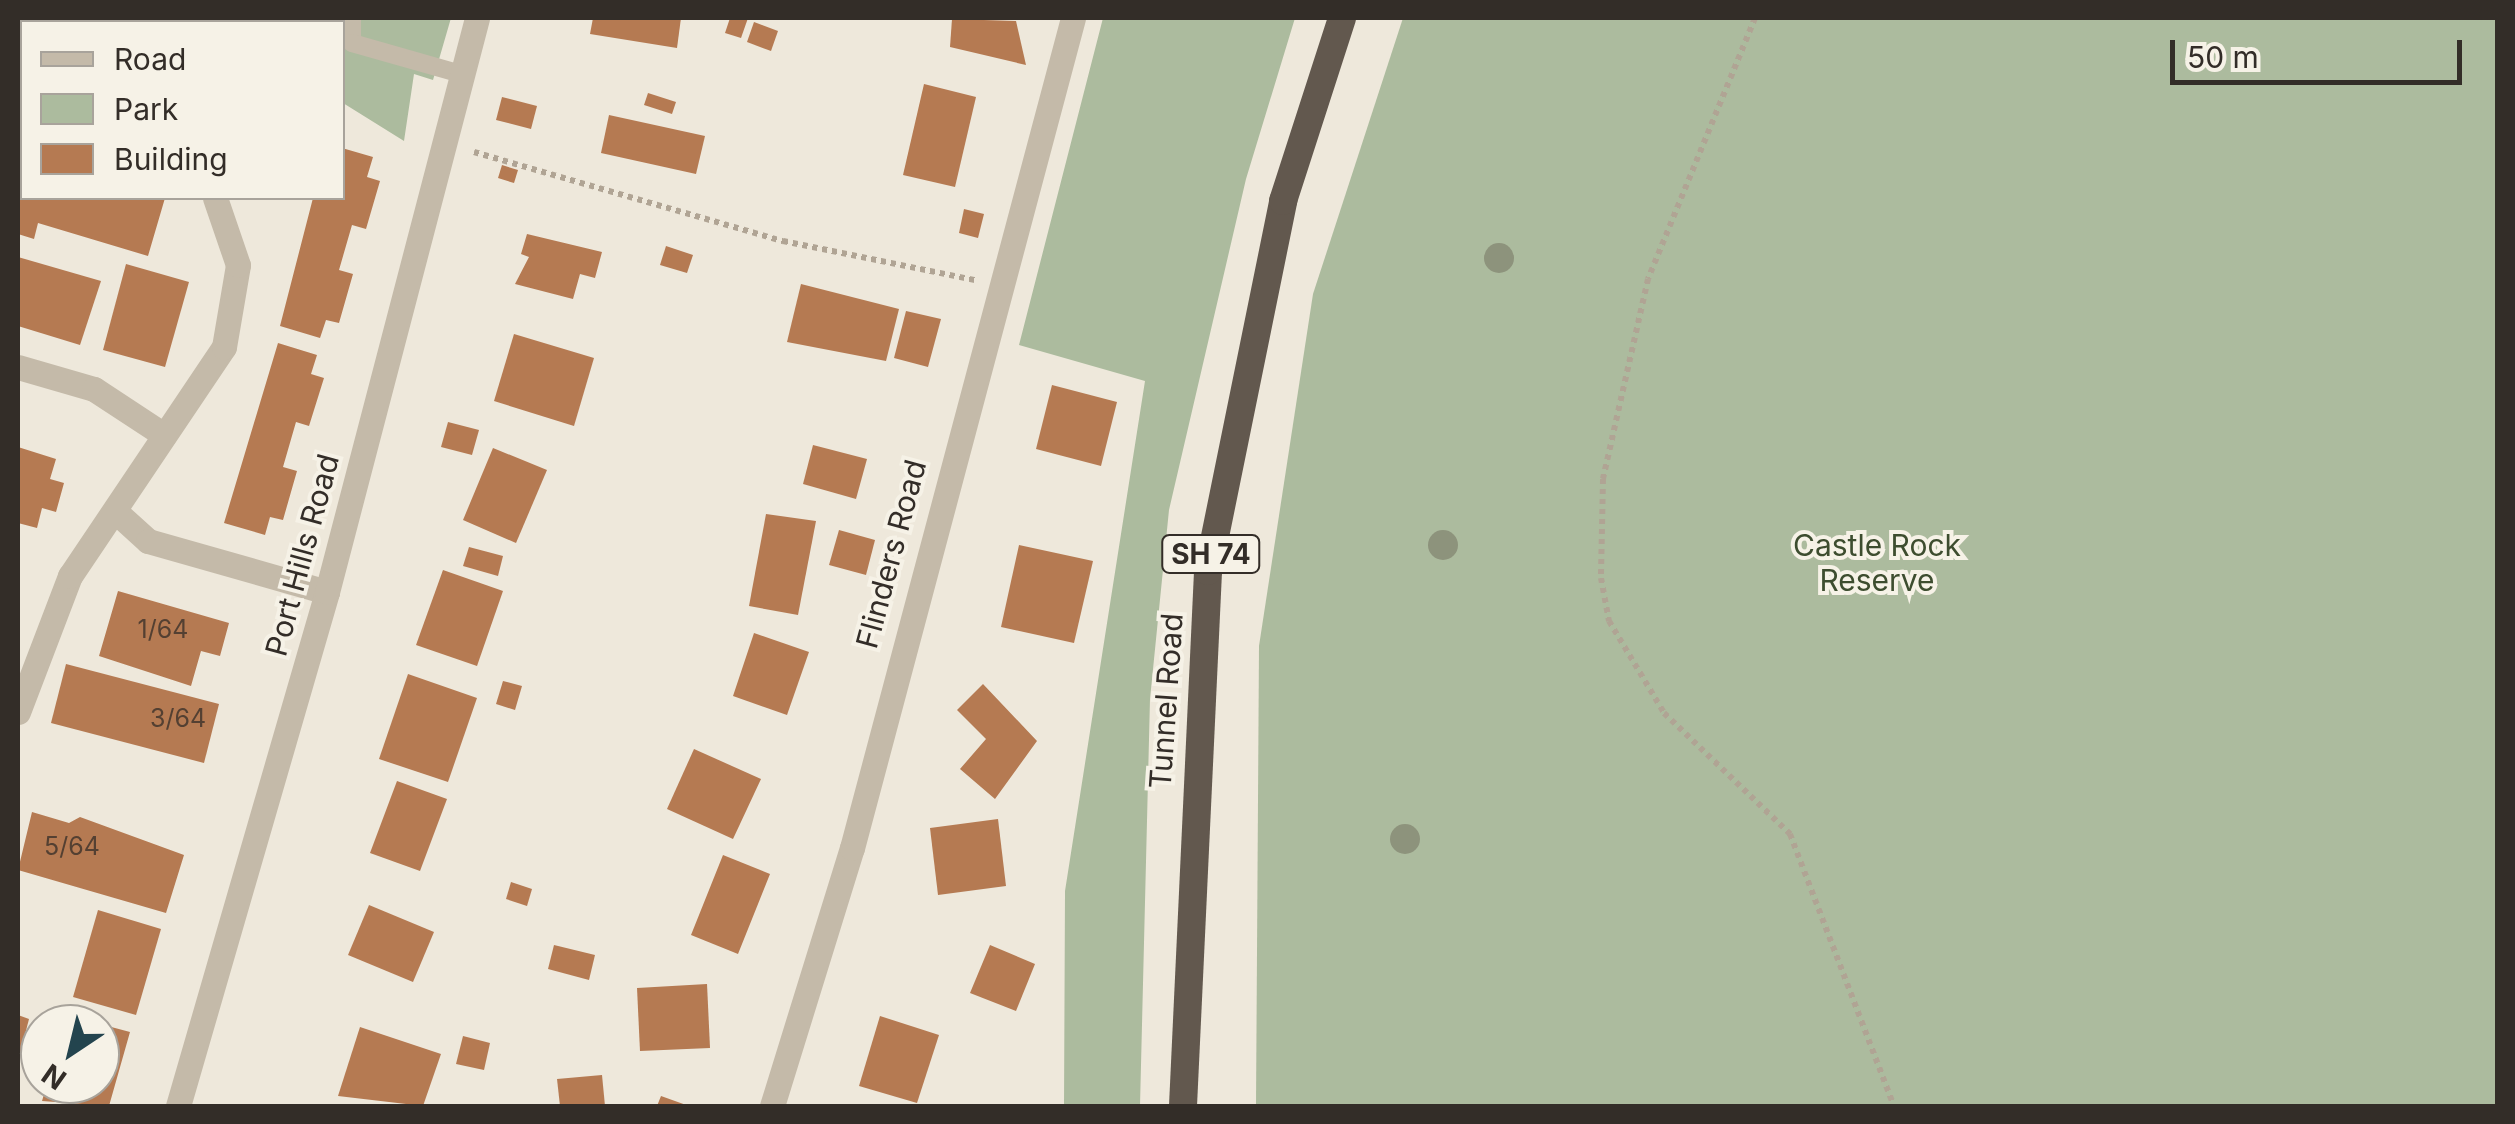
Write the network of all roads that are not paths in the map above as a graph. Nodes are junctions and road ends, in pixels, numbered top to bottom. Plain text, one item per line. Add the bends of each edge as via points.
1 (352, 18) edge
2 (477, 18) edge
3 (1073, 18) edge
4 (1342, 18) edge
5 (461, 74) junction
6 (216, 200) edge
7 (18, 366) edge
8 (164, 435) junction
9 (116, 512) junction
10 (327, 592) junction
11 (18, 712) edge
12 (178, 1106) edge
13 (772, 1106) edge
14 (1183, 1106) edge

1 - 5 lane via 352,43
2 - 5 street, Port Hills Road
3 - 13 street, Flinders Road via 852,848
4 - 14 highway, Tunnel Road / SH 74 via 1283,201 1208,571
5 - 10 street, Port Hills Road
6 - 8 street via 238,265 224,347
7 - 8 street via 94,388
8 - 9 street
9 - 10 street via 148,541
9 - 11 street via 70,576
10 - 12 street, Port Hills Road

